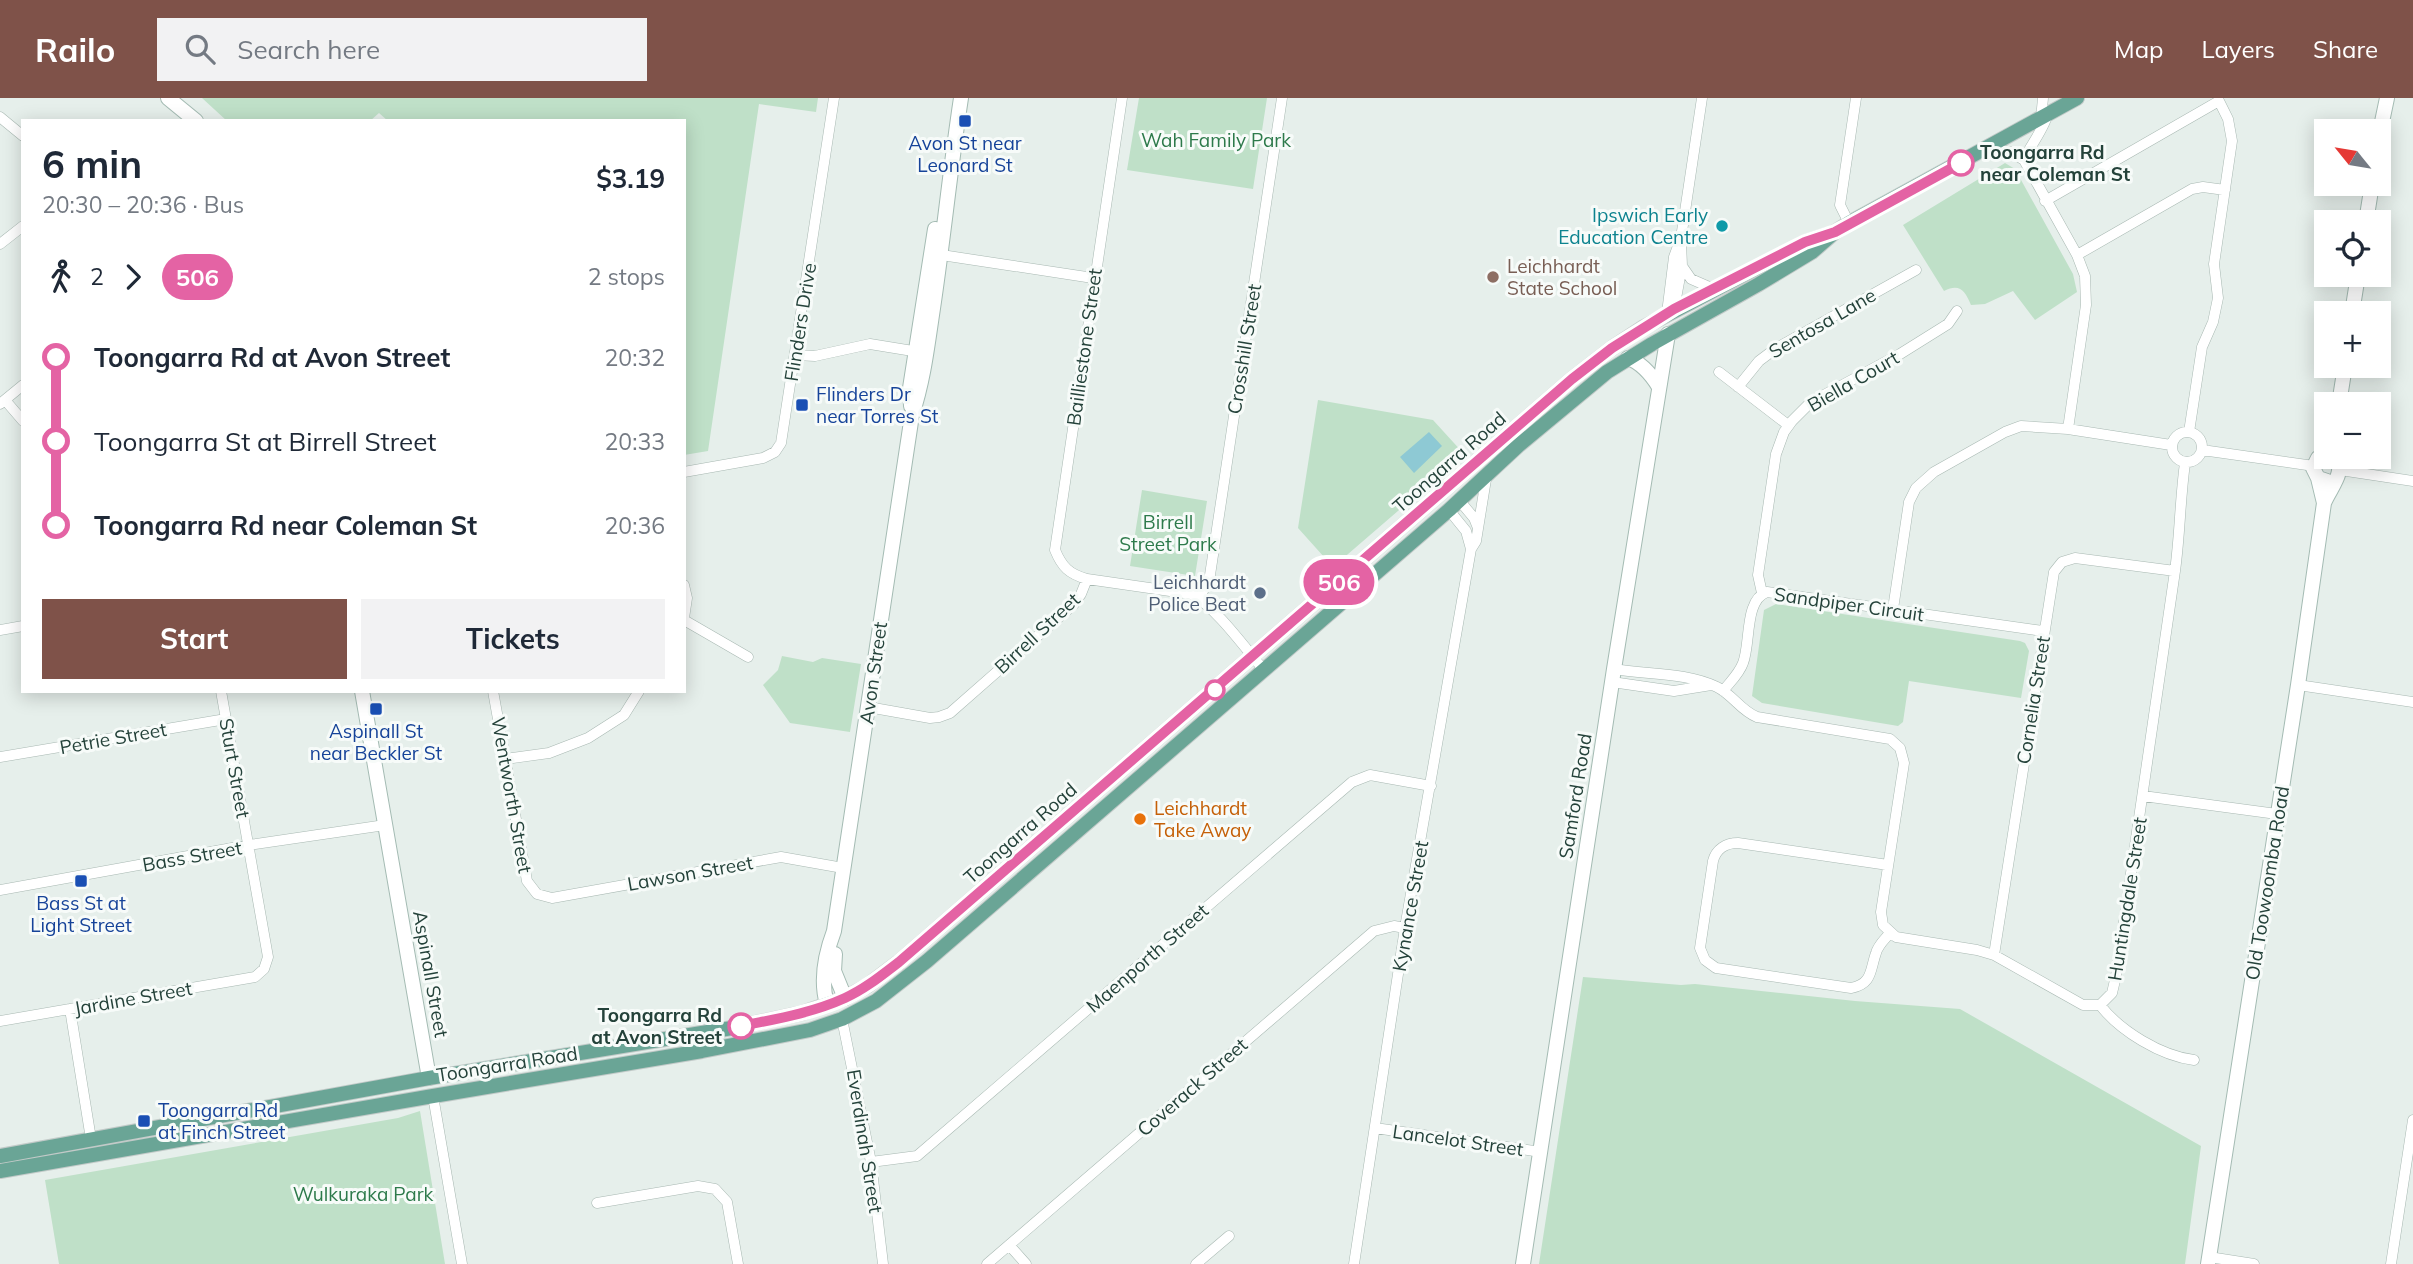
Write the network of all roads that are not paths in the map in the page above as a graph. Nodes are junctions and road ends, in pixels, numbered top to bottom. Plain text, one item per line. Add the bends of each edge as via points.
1 (168, 98) edge
2 (834, 98) edge
3 (961, 98) edge
4 (1122, 98) edge
5 (1282, 98) edge
6 (1702, 98) edge
7 (1856, 98) edge
8 (2043, 98) edge
9 (2052, 98) edge
10 (2072, 101) edge
11 (0, 117) edge
12 (2044, 117) junction
13 (194, 119) edge
14 (21, 134) edge
15 (1987, 148) junction
16 (2024, 160) junction
17 (2225, 190) junction
18 (2045, 201) junction
19 (1849, 223) junction
20 (21, 228) edge
21 (1835, 232) junction
22 (1681, 237) junction
23 (0, 244) edge
24 (936, 254) junction
25 (2077, 255) junction
26 (1682, 266) junction
27 (1916, 270) dead end
28 (1094, 278) junction
29 (1714, 289) junction
30 (1671, 311) junction
31 (1957, 311) dead end
32 (1668, 334) junction
33 (921, 352) junction
34 (796, 355) junction
35 (1628, 358) junction
36 (1719, 372) dead end
37 (21, 387) edge
38 (1659, 387) junction
39 (1738, 387) junction
40 (2, 402) edge
41 (21, 420) edge
42 (1788, 425) junction
43 (2068, 429) junction
44 (2189, 432) junction
45 (2171, 445) junction
46 (2202, 450) junction
47 (2314, 461) edge
48 (2185, 463) junction
49 (2328, 469) edge
50 (2360, 469) edge
51 (686, 472) edge
52 (1488, 473) junction
53 (2413, 481) edge
54 (1444, 492) junction
55 (1454, 505) junction
56 (1478, 528) junction
57 (1471, 549) junction
58 (2175, 571) junction
59 (1087, 579) junction
60 (1762, 593) junction
61 (1200, 598) junction
62 (1893, 609) junction
63 (686, 620) edge
64 (21, 626) edge
65 (0, 630) edge
66 (2043, 632) junction
67 (748, 657) dead end
68 (1253, 657) junction
69 (1263, 669) junction
70 (1613, 676) junction
71 (1711, 685) junction
72 (2298, 685) junction
73 (1723, 691) junction
74 (221, 693) edge
75 (362, 693) edge
76 (493, 693) edge
77 (638, 693) edge
78 (2413, 702) edge
79 (868, 707) junction
80 (226, 719) junction
81 (0, 757) edge
82 (505, 759) junction
83 (1431, 786) junction
84 (2143, 796) junction
85 (2277, 814) junction
86 (385, 825) junction
87 (249, 845) junction
88 (1888, 865) junction
89 (843, 868) junction
90 (0, 890) edge
91 (537, 894) joint
92 (1405, 928) junction
93 (834, 931) junction
94 (1889, 933) junction
95 (1994, 955) junction
96 (264, 969) joint
97 (845, 998) junction
98 (827, 1004) junction
99 (2100, 1005) junction
100 (70, 1009) junction
101 (842, 1019) junction
102 (0, 1021) edge
103 (2194, 1060) dead end
104 (429, 1078) junction
105 (433, 1096) junction
106 (2413, 1120) edge
107 (1375, 1128) junction
108 (91, 1139) junction
109 (1541, 1152) junction
110 (0, 1156) edge
111 (870, 1161) junction
112 (0, 1171) edge
113 (597, 1203) dead end
114 (1229, 1236) dead end
115 (1009, 1245) junction
116 (2209, 1261) edge
117 (463, 1264) edge
118 (738, 1264) edge
119 (883, 1264) edge
120 (987, 1264) edge
121 (1026, 1264) edge
122 (1196, 1264) edge
123 (1354, 1264) edge
124 (1523, 1264) edge
125 (2254, 1264) edge
126 (2391, 1264) edge

1 - 13 street
2 - 34 street, Flinders Drive
3 - 24 street, Avon Street via 947,186 935,225
4 - 28 street, Bailliestone Street
5 - 61 street, Crosshill Street via 1210,575
6 - 22 street, Samford Road
7 - 19 street via 1840,205
8 - 12 street
9 - 10 street
10 - 12 main road, Toongarra Road
11 - 14 street
12 - 15 main road, Toongarra Road
12 - 16 street via 2046,123
15 - 16 street
15 - 19 main road, Toongarra Road
16 - 18 street
17 - 18 street via 2231,131 2219,101
17 - 25 street via 2192,189
17 - 44 street via 2214,264 2215,314 2202,347
18 - 25 street
19 - 21 main road, Toongarra Road
20 - 23 street
21 - 29 main road, Toongarra Road via 1805,242
21 - 32 main road, Toongarra Road via 1781,271
22 - 26 street, Samford Road
22 - 30 street, Samford Road via 1674,257
24 - 28 street
24 - 33 street, Avon Street
25 - 43 street via 2087,291
26 - 29 street via 1691,279
26 - 30 street, Samford Road
27 - 39 street, Sentosa Lane via 1775,348
28 - 59 street, Bailliestone Street via 1055,550 1060,564 1071,574
29 - 30 main road, Toongarra Road
30 - 32 main road, Samford Road
30 - 54 main road, Toongarra Road via 1588,366
31 - 42 street, Biella Court via 1948,324 1808,405
32 - 35 main road, Toongarra Road
32 - 38 street, Samford Road
33 - 34 street via 870,344 815,356
33 - 79 street, Avon Street via 910,388 912,415
34 - 51 street, Flinders Drive via 781,443 775,452
35 - 38 street via 1650,372
35 - 52 main road, Toongarra Road via 1573,398
36 - 39 street
37 - 40 street
38 - 70 street, Samford Road
39 - 42 street
40 - 41 street
42 - 60 street, Biella Court via 1773,471 1758,575
43 - 45 street
43 - 62 street via 2013,428 1921,482 1905,517
44 - 45 street via 2180,433
44 - 46 street via 2201,440
45 - 48 street via 2173,455
46 - 47 street
46 - 48 street via 2194,461
48 - 58 street, Huntingdale Street
49 - 72 street, Old Toowoomba Road
50 - 53 street
52 - 55 main road, Toongarra Road
52 - 56 street, Kynance Street
54 - 55 main road
54 - 68 main road, Toongarra Road
55 - 56 street via 1474,518
55 - 57 street
55 - 69 main road, Toongarra Road
56 - 57 street, Kynance Street
57 - 83 street, Kynance Street
58 - 66 street, Cornelia Street via 2066,559 2054,572
58 - 84 street, Huntingdale Street
59 - 61 street, Birrell Street
59 - 79 street, Birrell Street via 1074,604 950,713 930,718
60 - 62 street, Sandpiper Circuit via 1776,591
60 - 73 street, Sandpiper Circuit via 1753,604 1743,663
61 - 68 street
62 - 66 street, Sandpiper Circuit
63 - 67 street
64 - 65 street
66 - 95 street, Cornelia Street
68 - 69 street
68 - 97 main road, Toongarra Road via 899,962
69 - 101 main road, Toongarra Road via 927,961 876,1001
70 - 71 street via 1674,675
70 - 71 street via 1674,691
70 - 109 street, Samford Road
71 - 73 street
72 - 78 street
72 - 85 street, Old Toowoomba Road
73 - 88 street via 1757,717 1885,737 1898,745 1904,763
74 - 80 street, Sturt Street
75 - 86 street, Aspinall Street
76 - 82 street, Wentworth Street
77 - 82 street via 624,715 589,738 549,753
79 - 89 street, Avon Street
80 - 81 street, Petrie Street
80 - 87 street, Sturt Street
82 - 91 street, Wentworth Street via 527,881
83 - 92 street, Kynance Street
83 - 111 street, Maenporth Street via 1370,775 1352,782 917,1156
84 - 85 street
84 - 99 street, Huntingdale Street via 2114,988
85 - 116 street, Old Toowoomba Road
86 - 87 street, Bass Street
86 - 104 street, Aspinall Street
87 - 90 street, Bass Street
87 - 96 street, Sturt Street via 268,957
88 - 94 street via 1881,916
88 - 94 street via 1727,844 1713,861 1700,948 1705,960 1716,968 1852,988 1870,976 1876,952
89 - 91 street, Lawson Street via 781,857 552,898
89 - 93 street, Avon Street
92 - 107 street, Kynance Street
92 - 115 street, Coverack Street via 1374,931
93 - 97 street, Avon Street via 834,971
93 - 98 street, Avon Street via 823,975
94 - 95 street, Huntingdale Street
95 - 99 street, Huntingdale Street via 2083,1006
96 - 100 street, Jardine Street via 255,976
97 - 98 main road, Toongarra Road
97 - 101 main road
98 - 101 main road
98 - 104 main road, Toongarra Road via 732,1028
99 - 103 street via 2123,1028 2176,1058
100 - 102 street, Jardine Street
100 - 108 street
101 - 105 main road, Toongarra Road via 761,1040
101 - 111 street, Everdinah Street
104 - 105 main road, Aspinall Street
104 - 108 main road, Toongarra Road
105 - 112 main road, Toongarra Road
105 - 117 street, Aspinall Street
106 - 126 street
107 - 109 street, Lancelot Street
107 - 123 street, Kynance Street
108 - 110 main road, Toongarra Road
109 - 124 street, Samford Road
111 - 119 street, Everdinah Street
113 - 118 street via 698,1186 715,1189 727,1202
114 - 122 street
115 - 120 street, Coverack Street
115 - 121 street
116 - 125 street

